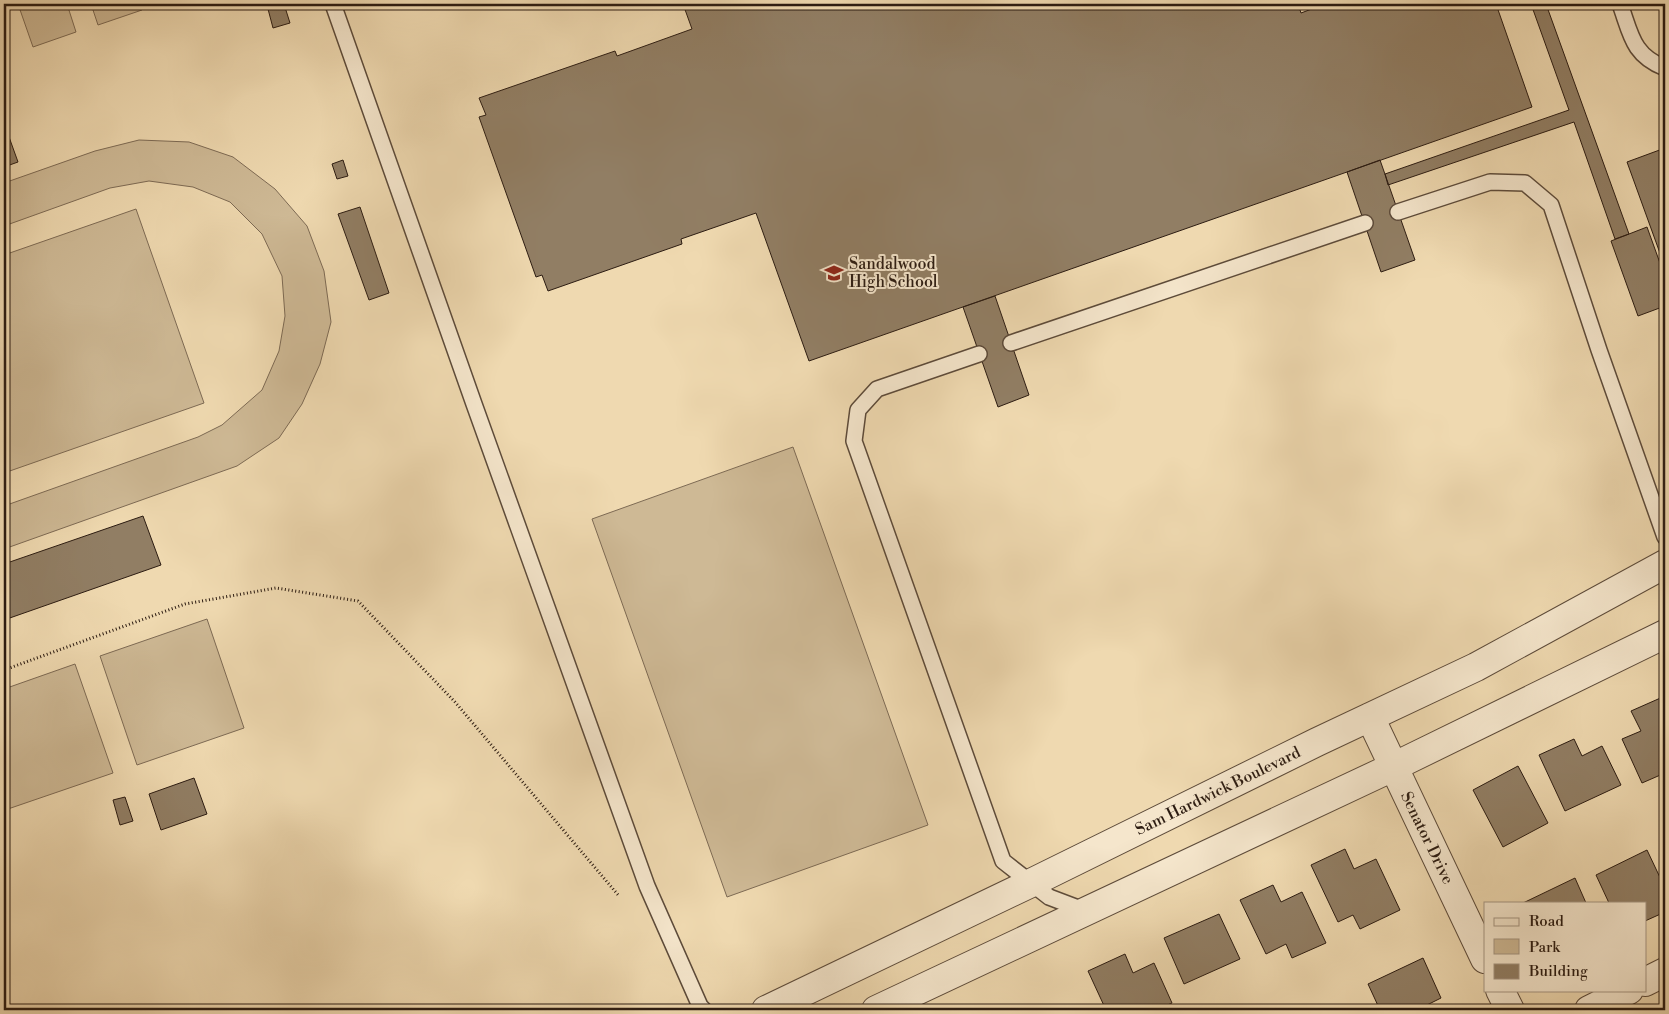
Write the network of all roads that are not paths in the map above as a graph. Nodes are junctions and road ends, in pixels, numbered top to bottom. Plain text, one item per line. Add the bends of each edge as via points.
1 (333, 4) edge
2 (1620, 4) edge
3 (1665, 68) edge
4 (1398, 212) dead end
5 (1365, 223) dead end
6 (1011, 343) dead end
7 (979, 354) dead end
8 (1665, 537) edge
9 (1665, 564) edge
10 (1665, 634) edge
11 (1370, 717) junction
12 (1393, 767) junction
13 (1031, 884) junction
14 (1086, 911) junction
15 (1484, 957) edge
16 (1665, 972) edge
17 (1646, 982) edge
18 (1501, 992) edge
19 (1625, 992) edge
20 (704, 1010) edge
21 (766, 1010) edge
22 (876, 1010) edge
23 (1510, 1010) edge
24 (1589, 1010) edge

1 - 20 lane via 647,886
2 - 3 lane via 1635,47 1652,63
4 - 8 lane via 1490,182 1525,183 1551,205
5 - 6 lane
7 - 13 lane via 877,389 858,410 854,441 1003,861
9 - 11 street, Sam Hardwick Boulevard via 1476,667
10 - 12 street
11 - 12 street, Senator Drive
11 - 13 street, Sam Hardwick Boulevard
12 - 14 street
12 - 15 street, Senator Drive
13 - 14 lane via 1049,897
13 - 21 street, Sam Hardwick Boulevard
14 - 22 street
16 - 17 street
18 - 23 street
19 - 24 street

